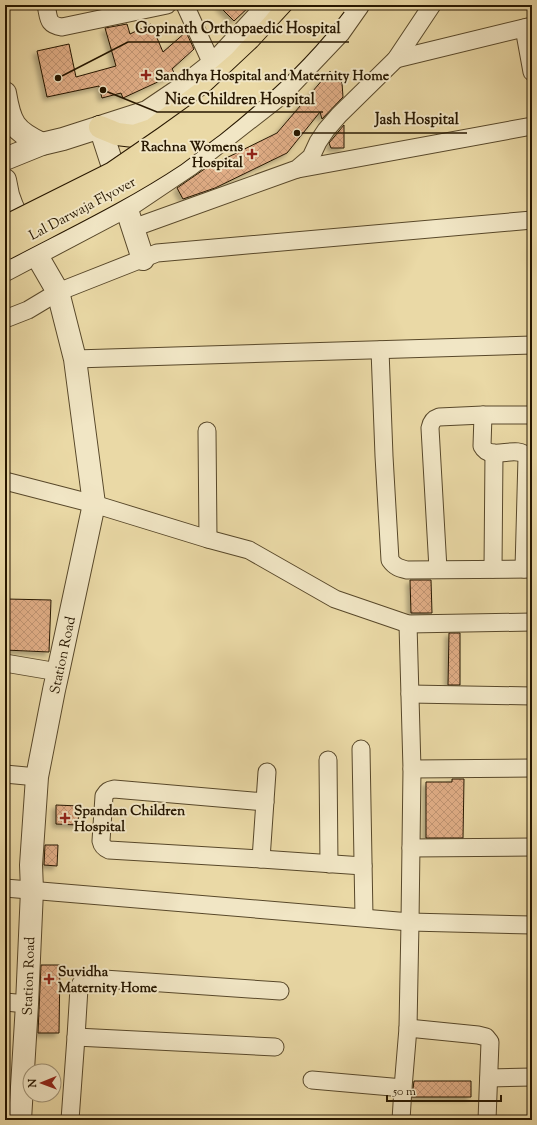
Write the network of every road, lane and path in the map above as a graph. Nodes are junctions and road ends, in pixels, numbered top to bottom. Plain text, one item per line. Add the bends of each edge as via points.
1 (46, 5) edge
2 (167, 5) edge
3 (185, 5) edge
4 (268, 5) edge
5 (290, 5) edge
6 (311, 5) edge
7 (335, 5) edge
8 (358, 5) edge
9 (432, 5) edge
10 (528, 27) edge
11 (396, 59) junction
12 (212, 64) junction
13 (532, 72) edge
14 (5, 93) edge
15 (532, 126) edge
16 (100, 128) junction
17 (42, 144) junction
18 (5, 159) edge
19 (297, 169) junction
20 (5, 180) edge
21 (125, 206) junction
22 (8, 207) edge
23 (532, 220) edge
24 (5, 227) edge
25 (133, 228) junction
26 (5, 248) edge
27 (36, 254) junction
28 (143, 259) junction
29 (5, 270) edge
30 (58, 292) junction
31 (5, 319) edge
32 (532, 345) edge
33 (380, 350) junction
34 (75, 359) junction
35 (483, 415) junction
36 (532, 415) edge
37 (207, 431) dead end
38 (494, 453) junction
39 (5, 481) edge
40 (94, 504) junction
41 (208, 540) junction
42 (438, 569) junction
43 (493, 569) junction
44 (528, 569) edge
45 (532, 622) edge
46 (408, 624) junction
47 (5, 663) edge
48 (58, 672) junction
49 (410, 694) junction
50 (532, 696) edge
51 (361, 749) dead end
52 (328, 760) dead end
53 (532, 768) edge
54 (412, 769) junction
55 (267, 772) dead end
56 (5, 774) edge
57 (38, 777) junction
58 (265, 802) junction
59 (411, 848) junction
60 (532, 848) edge
61 (261, 859) junction
62 (329, 864) junction
63 (363, 866) junction
64 (5, 888) edge
65 (32, 890) junction
66 (364, 917) junction
67 (410, 922) junction
68 (532, 925) edge
69 (280, 991) dead end
70 (5, 1002) edge
71 (28, 1004) junction
72 (408, 1028) junction
73 (76, 1037) junction
74 (275, 1047) dead end
75 (532, 1077) edge
76 (489, 1078) junction
77 (312, 1080) dead end
78 (403, 1088) junction
79 (15, 1116) edge
80 (70, 1120) edge
81 (401, 1120) edge
82 (487, 1120) edge

1 - 2 street via 51,24 62,27
3 - 12 street
4 - 12 street
5 - 16 highway via 240,61 152,130 134,136
6 - 24 highway, Lal Darwaja Flyover, bridge via 265,55 217,100 113,173
7 - 26 highway, Lal Darwaja Flyover, bridge via 322,23 273,75 176,155 122,188
8 - 21 street via 339,32 282,92 190,164
9 - 11 street
10 - 11 street
10 - 13 street
11 - 19 street via 339,115 318,142 311,157
12 - 16 street via 184,87 146,112
14 - 17 street via 14,124 22,133
15 - 19 street
16 - 17 street
16 - 21 street
17 - 18 street
19 - 25 street
20 - 22 street, Station Road
21 - 25 street
21 - 27 street
22 - 27 street, Station Road
23 - 28 street via 157,253
25 - 28 street
27 - 29 street
27 - 30 street, Station Road
28 - 30 street
30 - 31 street via 28,310
30 - 34 street, Station Road
32 - 33 street
33 - 34 street
33 - 42 street via 390,560 394,566 407,570
34 - 40 street, Station Road
35 - 36 street
35 - 38 street via 482,446 487,452
35 - 42 street via 439,417 431,422
37 - 41 street
38 - 43 street
38 - 44 street via 520,452 527,457
39 - 40 street
40 - 41 street
40 - 48 street, Station Road
41 - 46 street via 249,550 335,599
42 - 43 street
43 - 44 street
45 - 46 street
46 - 49 street
47 - 48 street
48 - 57 street, Station Road
49 - 50 street
49 - 54 street
51 - 63 street
52 - 62 street
53 - 54 street
54 - 59 street
55 - 58 street
56 - 57 street
57 - 65 street, Station Road via 31,865
58 - 61 street
58 - 61 street via 114,789 110,789 104,796 101,841 109,850
59 - 60 street
59 - 67 street
61 - 62 street
62 - 63 street
63 - 66 street
64 - 65 street
65 - 66 street
65 - 71 street, Station Road
66 - 67 street
67 - 68 street
67 - 72 street
69 - 73 street via 84,979 79,988
70 - 71 street
71 - 79 street, Station Road
72 - 76 street via 486,1037 490,1042
72 - 78 street
73 - 74 street
73 - 80 street
75 - 76 street
76 - 82 street
77 - 78 street
78 - 81 street

